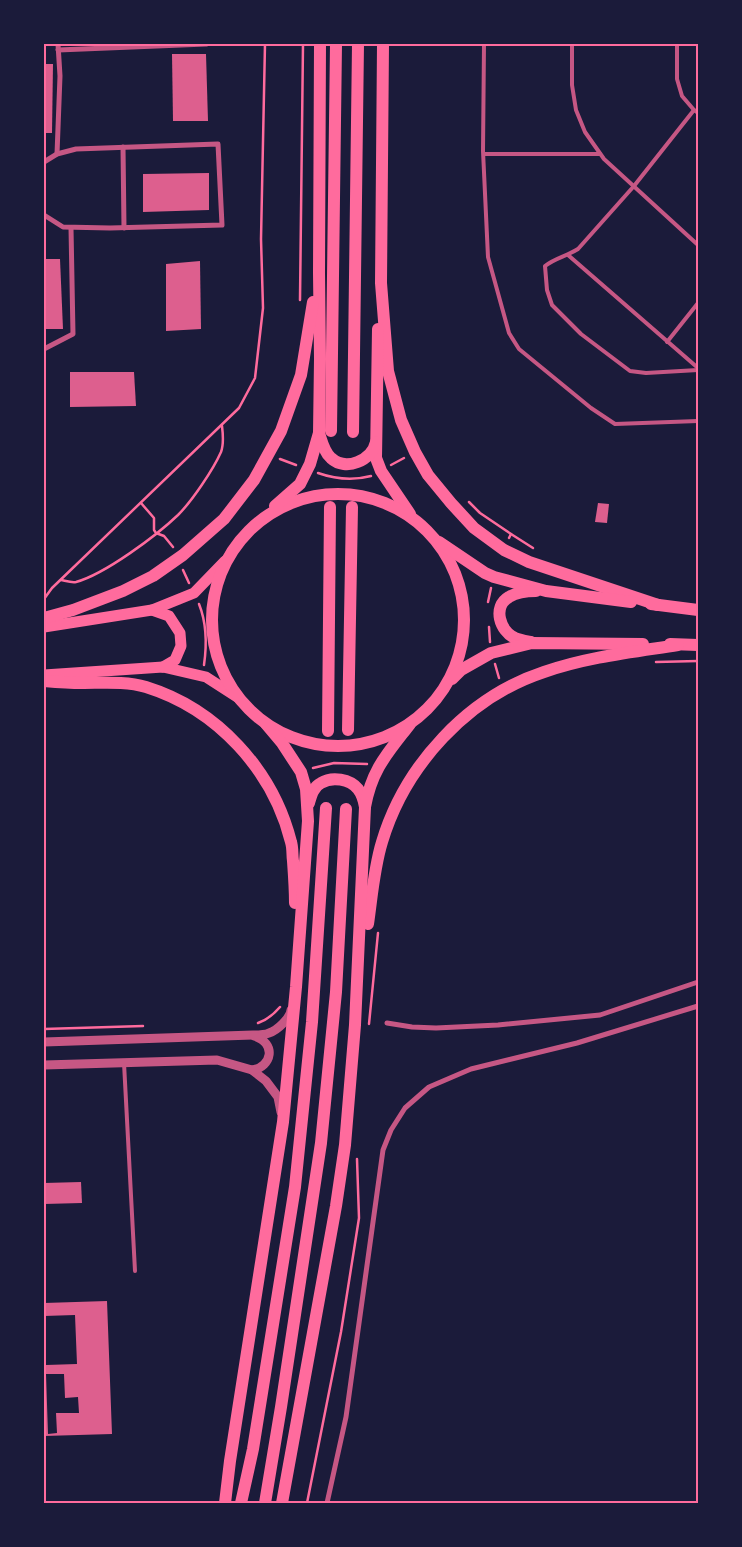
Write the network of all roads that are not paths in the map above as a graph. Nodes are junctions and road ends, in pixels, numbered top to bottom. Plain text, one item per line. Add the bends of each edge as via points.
1 (206, 44) edge
2 (320, 44) edge
3 (336, 44) edge
4 (358, 44) edge
5 (383, 44) edge
6 (484, 44) edge
7 (572, 44) edge
8 (677, 44) edge
9 (58, 47) edge
10 (696, 111) edge
11 (123, 147) junction
12 (57, 154) junction
13 (484, 154) junction
14 (600, 154) junction
15 (44, 162) edge
16 (634, 186) junction
17 (44, 215) edge
18 (72, 228) junction
19 (124, 228) junction
20 (698, 245) edge
21 (568, 255) junction
22 (318, 273) junction
23 (380, 283) junction
24 (698, 303) edge
25 (667, 342) junction
26 (44, 349) edge
27 (698, 369) edge
28 (698, 421) edge
29 (325, 432) junction
30 (353, 432) dead end
31 (377, 433) junction
32 (330, 507) dead end
33 (352, 507) dead end
34 (415, 520) junction
35 (249, 530) junction
36 (435, 539) junction
37 (225, 561) junction
38 (546, 591) junction
39 (658, 605) junction
40 (152, 610) junction
41 (698, 610) edge
42 (44, 618) edge
43 (44, 627) edge
44 (532, 643) junction
45 (678, 644) junction
46 (698, 645) edge
47 (163, 667) junction
48 (44, 675) edge
49 (44, 681) edge
50 (448, 682) junction
51 (237, 697) junction
52 (266, 724) junction
53 (410, 724) junction
54 (348, 730) dead end
55 (328, 731) dead end
56 (365, 807) junction
57 (308, 808) junction
58 (326, 808) dead end
59 (346, 809) dead end
60 (299, 951) junction
61 (698, 982) edge
62 (296, 987) junction
63 (698, 1006) edge
64 (387, 1023) dead end
65 (355, 1026) junction
66 (253, 1036) junction
67 (44, 1042) edge
68 (124, 1063) junction
69 (44, 1065) edge
70 (252, 1070) junction
71 (283, 1122) junction
72 (135, 1271) dead end
73 (225, 1503) edge
74 (241, 1503) edge
75 (265, 1503) edge
76 (282, 1503) edge
77 (327, 1503) edge

1 - 9 street
2 - 22 highway
3 - 29 highway
4 - 30 highway
5 - 23 highway
6 - 13 lane
7 - 14 lane via 576,110 585,132
8 - 10 lane via 677,79 682,96
9 - 12 street
10 - 16 lane
11 - 12 street via 76,149
11 - 19 street
11 - 19 street via 218,144 222,225
12 - 15 street
13 - 14 lane
13 - 28 lane via 488,258 509,333 519,348 614,424
14 - 16 lane
16 - 20 lane
16 - 21 lane via 578,249
17 - 18 street via 63,227
18 - 19 street
18 - 26 street via 73,334
21 - 25 lane
21 - 27 lane via 545,266 547,290 552,304 581,334 630,371
22 - 29 highway
22 - 42 highway via 301,375 281,431 254,480 224,520 153,576 123,591
23 - 31 highway
23 - 39 highway via 388,371 401,420 428,475 451,503 474,528 504,550 529,562
24 - 25 lane
25 - 27 lane
29 - 31 highway via 325,451 336,462 346,464 358,463 371,452
29 - 35 highway via 300,484
31 - 34 highway via 376,458 381,471
32 - 55 highway
33 - 54 highway
34 - 35 highway via 378,500 337,494 309,497 283,506
34 - 36 highway
35 - 37 highway
36 - 38 highway via 485,573
36 - 50 highway via 452,564 462,593 464,624 460,654
37 - 40 main road via 194,592
37 - 51 highway via 216,583 211,631 218,662
38 - 39 highway
38 - 44 highway via 519,593 501,605 500,623 506,632
39 - 41 highway
40 - 43 main road
40 - 47 main road via 169,616 180,633 181,646 175,660
44 - 45 highway
44 - 50 highway via 491,652
45 - 46 highway
45 - 65 highway via 573,663 543,672 486,700 441,740 413,777 390,820 377,860
47 - 48 main road
47 - 51 main road via 206,678
49 - 60 highway via 145,687 179,701 208,718 232,738 258,769 276,800 292,843
50 - 53 highway via 432,705
51 - 52 highway
52 - 53 highway via 300,741 338,747 376,741
52 - 57 highway via 301,772
53 - 56 highway via 378,768
56 - 57 highway via 352,783 329,780 314,789
56 - 65 highway
57 - 60 highway
58 - 74 highway via 312,1022 295,1187 253,1449
59 - 75 highway via 336,992 321,1143
60 - 62 highway
61 - 64 street via 600,1015 498,1026 412,1028
62 - 66 street via 290,1014 269,1033
62 - 71 highway
63 - 77 street via 577,1044 471,1069 430,1087 405,1108 383,1150 346,1417
65 - 76 highway via 345,1145 336,1206
66 - 67 street
66 - 70 street via 262,1038 269,1049 264,1065
68 - 69 street
68 - 70 street via 217,1060
68 - 72 lane
70 - 71 street via 278,1097
71 - 73 highway

